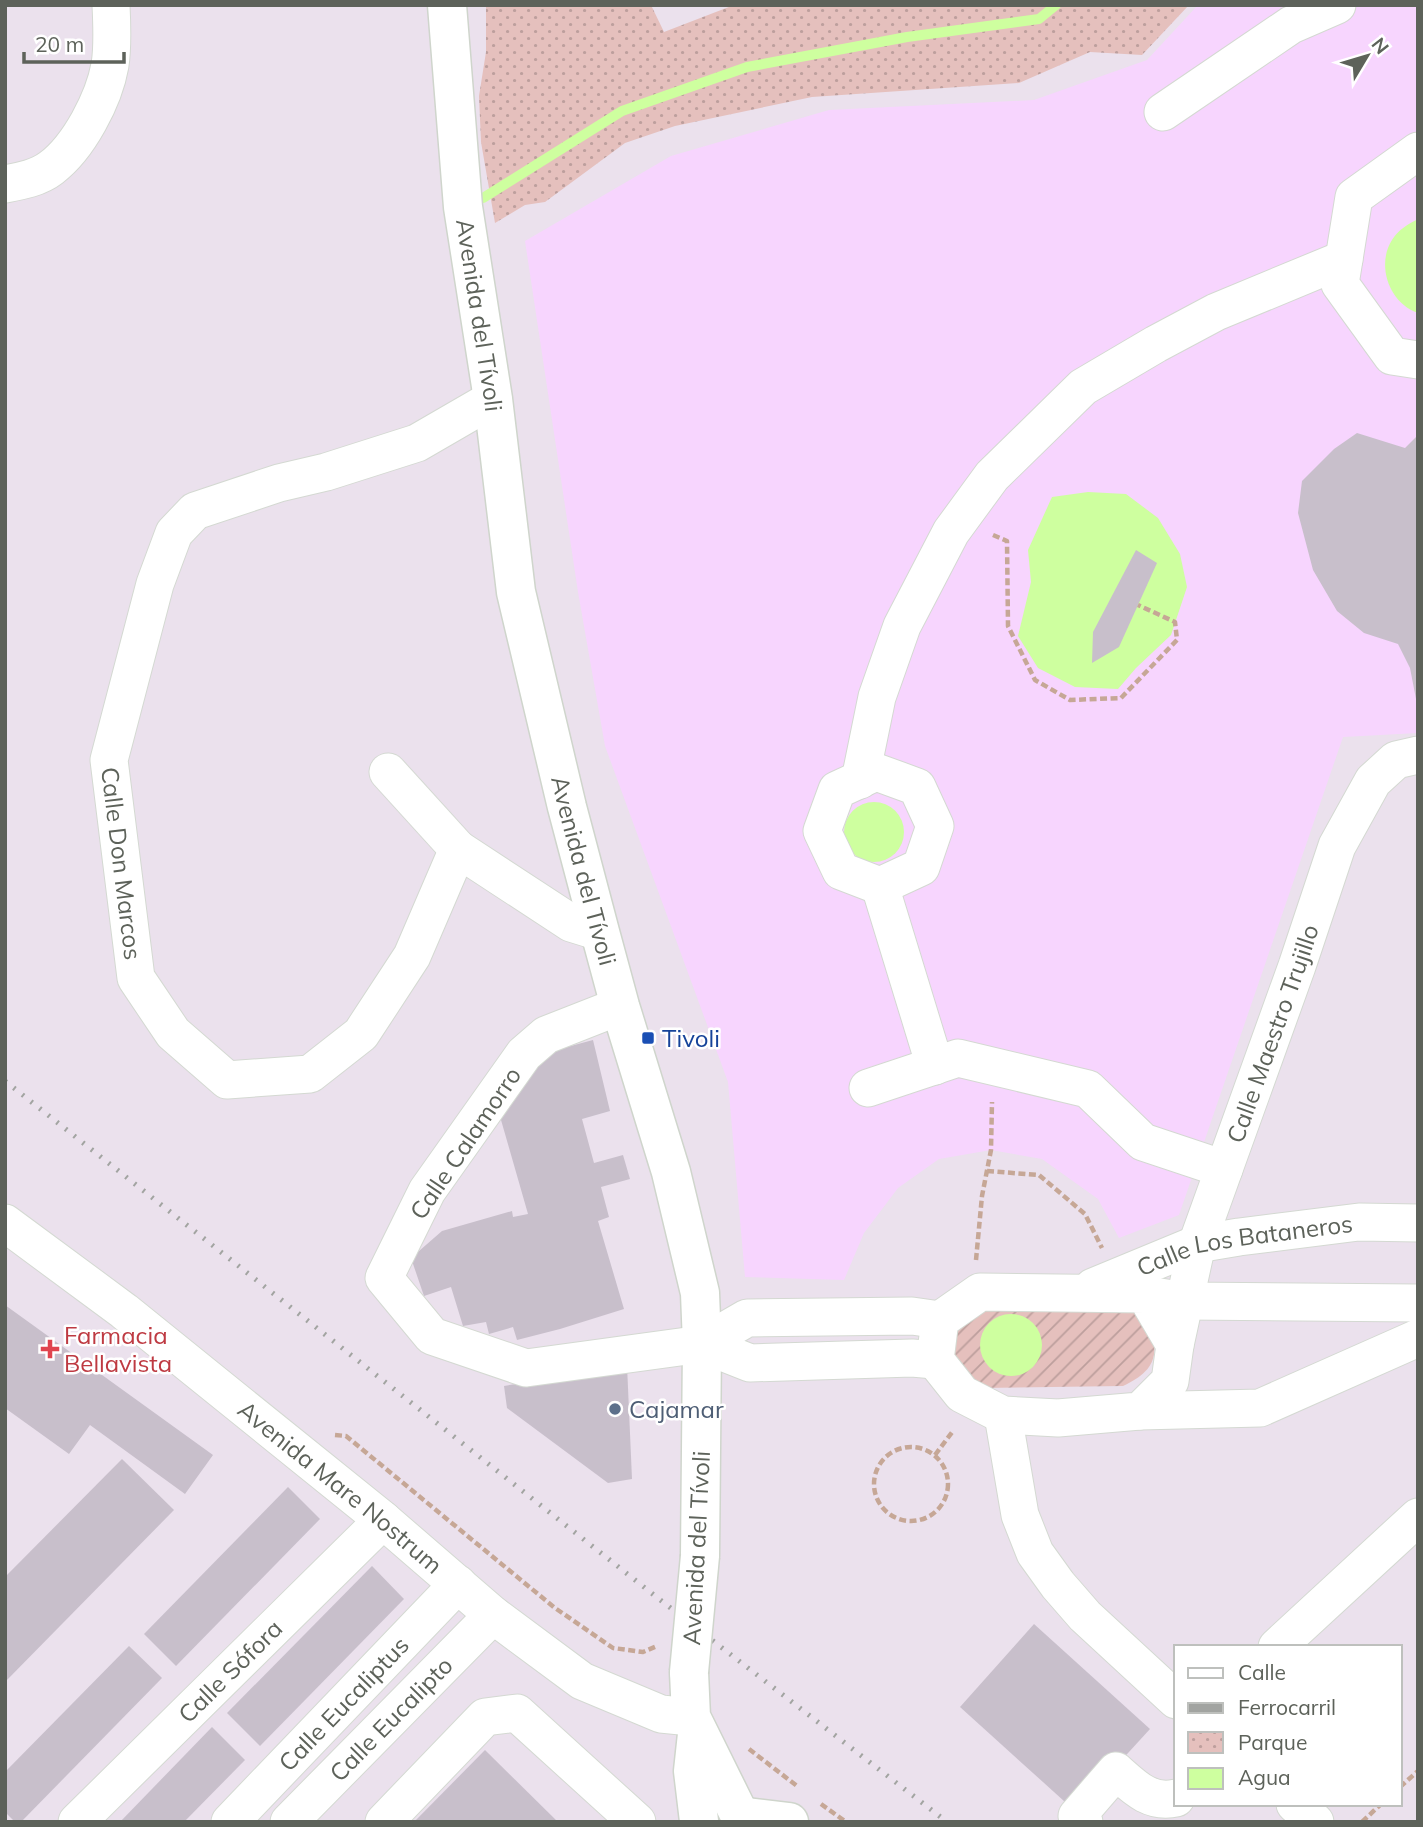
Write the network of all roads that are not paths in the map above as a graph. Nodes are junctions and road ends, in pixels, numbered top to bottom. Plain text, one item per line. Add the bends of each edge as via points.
1 (111, 5) edge
2 (1337, 5) edge
3 (451, 13) edge
4 (1163, 112) dead end
5 (1418, 151) edge
6 (5, 184) edge
7 (1344, 259) junction
8 (1418, 360) edge
9 (493, 399) junction
10 (1418, 755) edge
11 (388, 772) dead end
12 (860, 780) junction
13 (458, 849) junction
14 (880, 886) junction
15 (600, 932) junction
16 (620, 1006) junction
17 (935, 1066) junction
18 (868, 1088) dead end
19 (1224, 1169) junction
20 (5, 1223) edge
21 (1418, 1223) edge
22 (1197, 1244) junction
23 (1078, 1293) junction
24 (1145, 1294) junction
25 (1185, 1301) junction
26 (1418, 1303) edge
27 (940, 1320) junction
28 (1418, 1338) edge
29 (702, 1344) junction
30 (1175, 1345) junction
31 (935, 1360) junction
32 (1140, 1411) junction
33 (1003, 1415) junction
34 (1418, 1517) edge
35 (383, 1520) junction
36 (458, 1584) junction
37 (493, 1615) junction
38 (1279, 1645) edge
39 (389, 1656) junction
40 (419, 1690) junction
41 (1174, 1698) edge
42 (694, 1724) junction
43 (1174, 1798) edge
44 (802, 1804) edge
45 (1280, 1806) edge
46 (1297, 1806) edge
47 (746, 1818) edge
48 (698, 1821) edge
49 (77, 1822) edge
50 (230, 1822) edge
51 (289, 1822) edge
52 (384, 1822) edge
53 (637, 1822) edge
54 (1084, 1822) edge
55 (1299, 1822) edge
56 (1315, 1822) edge

1 - 6 street via 110,66 95,111 72,148 50,169
2 - 4 street via 1291,25
3 - 9 main road, Avenida del Tívoli via 463,207
5 - 7 street via 1354,197
7 - 8 street via 1340,284 1392,356
7 - 12 street via 1216,312 1083,387 992,476 951,532 902,626 877,697
9 - 13 street, Calle Don Marcos via 417,443 195,511 174,533 155,584 109,760 136,978 173,1033 227,1080 310,1074 361,1034 412,956
9 - 15 main road, Avenida del Tívoli via 516,592
10 - 19 street, Calle Maestro Trujillo via 1396,760 1373,780 1337,846
11 - 13 street
12 - 14 street via 837,790 822,831 841,871
12 - 14 street via 876,772 917,787 935,826 921,867
13 - 15 street via 571,923
14 - 17 street
15 - 16 main road, Avenida del Tívoli
16 - 29 main road, Avenida del Tívoli via 681,1211 700,1293
16 - 29 street, Calle Calamorro via 546,1035 524,1054 427,1191 384,1278 432,1336 526,1368
17 - 18 street
17 - 19 street via 958,1058 1088,1089 1143,1142
19 - 22 street, Calle Maestro Trujillo
20 - 35 street, Avenida Mare Nostrum via 124,1311
21 - 22 street, Calle Los Bataneros via 1359,1222
22 - 23 street, Calle Los Bataneros
22 - 25 street, Calle Maestro Trujillo
23 - 24 street
23 - 27 street via 980,1292
24 - 25 street
24 - 30 street
25 - 26 street
25 - 30 street, Calle Maestro Trujillo
27 - 29 street via 912,1316 747,1318
27 - 31 street
28 - 32 street via 1260,1408
29 - 31 street via 750,1363
29 - 42 main road, Avenida del Tívoli, bridge via 700,1556 689,1672
30 - 32 street, Calle Maestro Trujillo via 1170,1381
31 - 33 street via 962,1394
32 - 33 street via 1058,1418
33 - 41 street via 1020,1515 1035,1553 1085,1616
34 - 38 street
35 - 36 street, Avenida Mare Nostrum
35 - 49 street, Calle Sófora
36 - 37 street, Avenida Mare Nostrum
36 - 39 street, Calle Eucaliptus
37 - 40 street, Calle Eucalipto
37 - 42 street, Avenida Mare Nostrum via 582,1681
39 - 40 street via 412,1663
39 - 50 street, Calle Eucaliptus
40 - 51 street, Calle Eucalipto
42 - 47 main road
42 - 48 main road, Avenida del Tívoli
43 - 54 street via 1144,1795 1116,1771 1077,1816
44 - 47 main road
45 - 55 street
46 - 56 street
47 - 48 main road via 725,1813
52 - 53 street via 485,1717 517,1713

